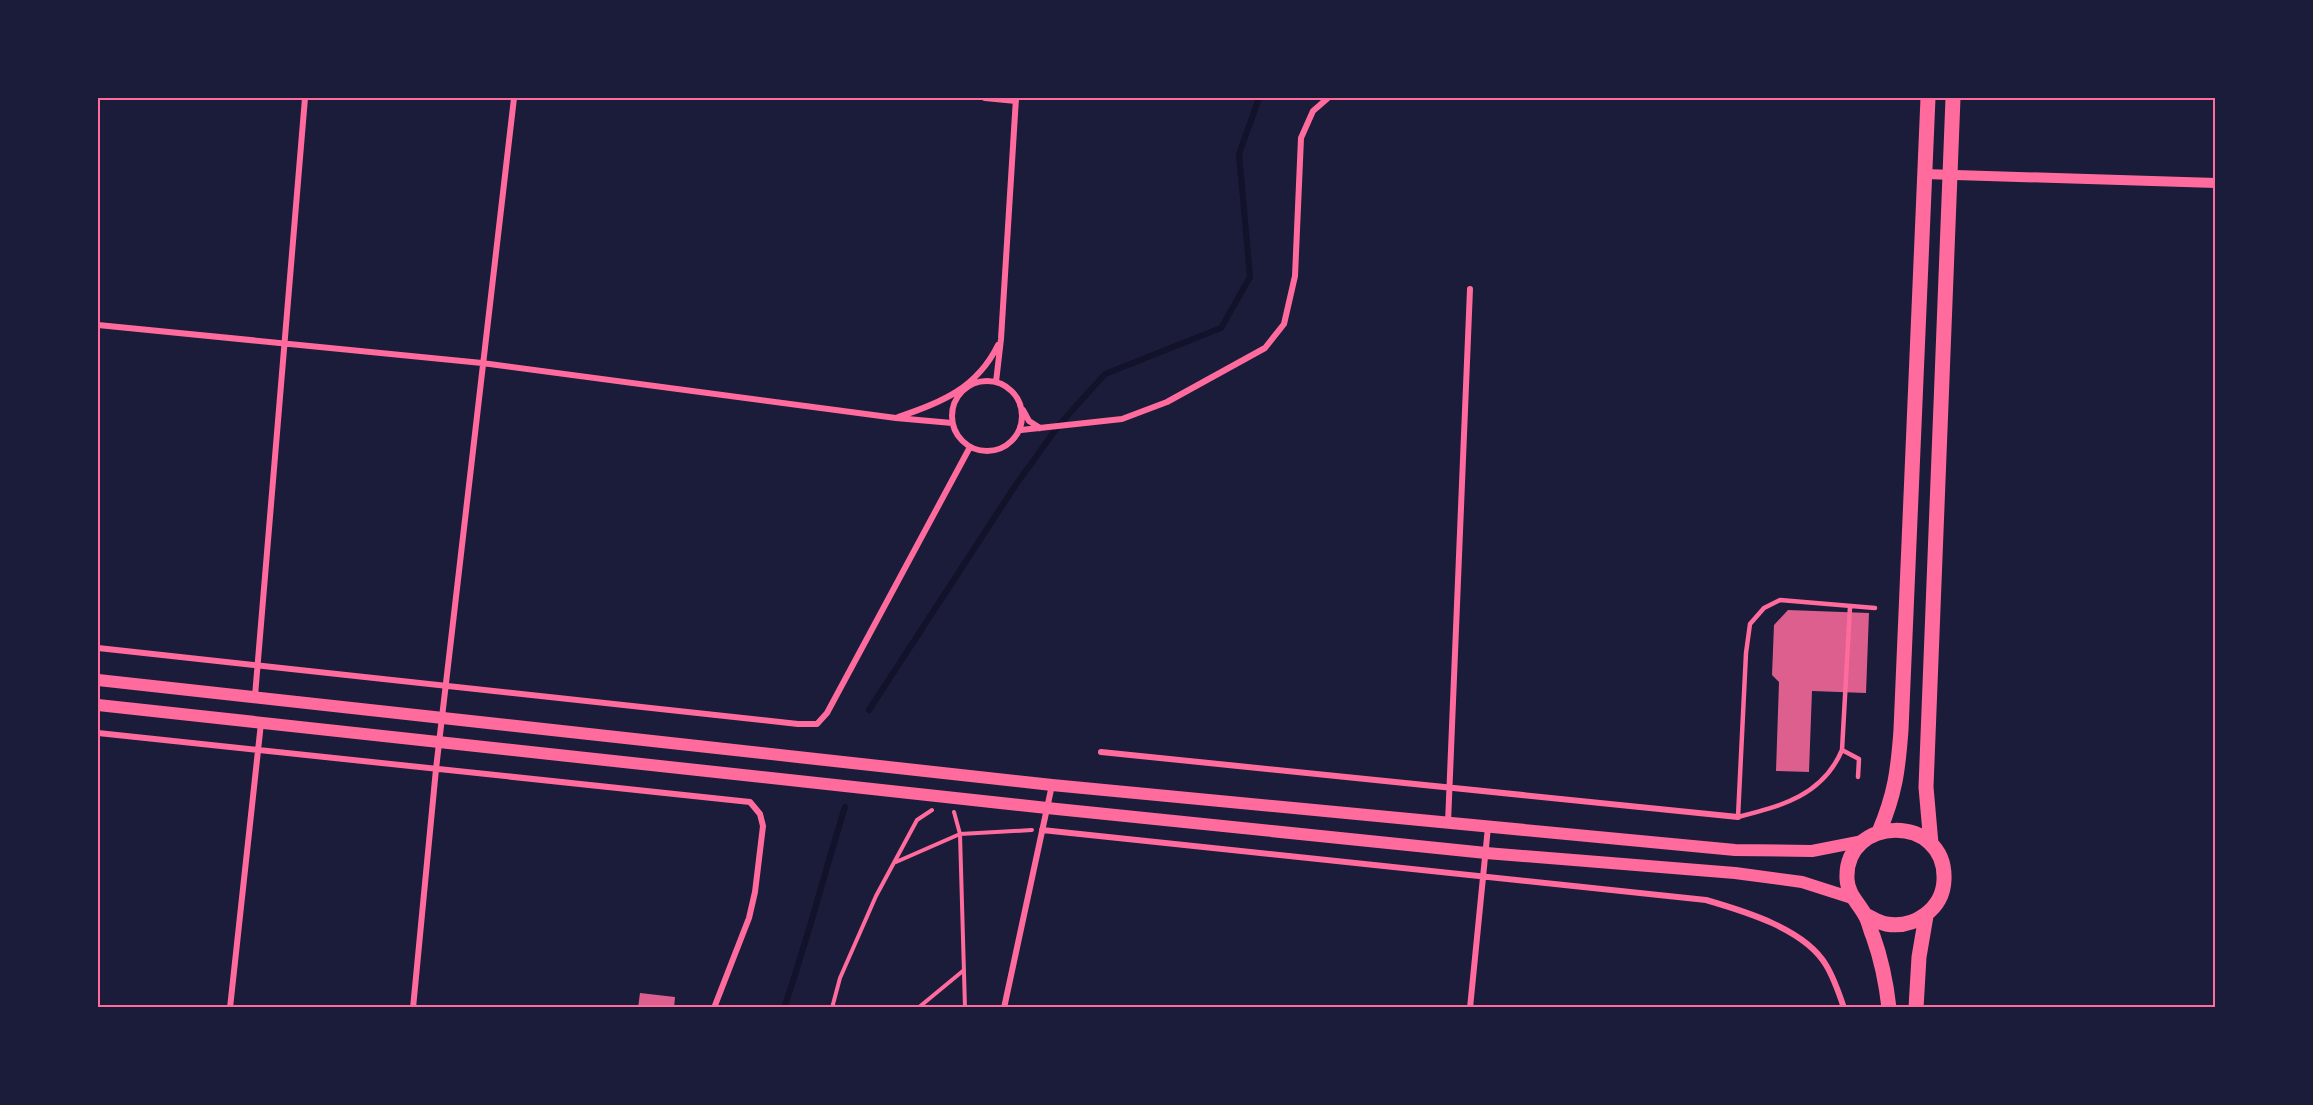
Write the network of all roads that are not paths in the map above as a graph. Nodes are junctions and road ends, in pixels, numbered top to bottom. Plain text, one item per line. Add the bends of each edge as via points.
1 (305, 98) edge
2 (514, 98) edge
3 (985, 98) edge
4 (1328, 98) edge
5 (1928, 98) edge
6 (1953, 98) edge
7 (1016, 99) edge
8 (1924, 174) junction
9 (1951, 174) junction
10 (2216, 183) edge
11 (1470, 289) dead end
12 (98, 325) edge
13 (1001, 339) junction
14 (285, 344) junction
15 (482, 363) junction
16 (996, 382) junction
17 (966, 386) junction
18 (1023, 410) junction
19 (896, 418) junction
20 (952, 423) junction
21 (1041, 429) junction
22 (1021, 430) junction
23 (970, 447) junction
24 (1850, 607) junction
25 (1875, 609) dead end
26 (98, 648) edge
27 (258, 665) junction
28 (98, 680) edge
29 (446, 685) junction
30 (255, 696) junction
31 (98, 705) edge
32 (442, 717) junction
33 (261, 723) junction
34 (98, 733) edge
35 (439, 741) junction
36 (258, 750) junction
37 (1842, 750) junction
38 (1101, 752) dead end
39 (436, 769) junction
40 (1858, 777) dead end
41 (1052, 785) junction
42 (1449, 789) junction
43 (1047, 808) junction
44 (1738, 818) junction
45 (1448, 823) junction
46 (1488, 827) junction
47 (1042, 830) junction
48 (1879, 832) junction
49 (1863, 842) junction
50 (1931, 844) junction
51 (1486, 853) junction
52 (1484, 877) junction
53 (1852, 898) junction
54 (1865, 915) junction
55 (1926, 915) junction
56 (230, 1008) edge
57 (413, 1008) edge
58 (714, 1008) edge
59 (1004, 1008) edge
60 (1470, 1008) edge
61 (1844, 1008) edge
62 (1889, 1008) edge
63 (1916, 1008) edge

1 - 14 street
2 - 15 street
3 - 7 street
4 - 21 street via 1313,111 1301,138 1295,276 1284,324 1265,348 1167,402 1122,419
5 - 8 highway
6 - 9 highway
7 - 13 street
8 - 9 street
8 - 48 highway via 1901,730 1898,772
9 - 10 street
9 - 50 highway via 1926,787
11 - 42 street
12 - 14 street
13 - 16 street
13 - 17 street via 990,361
14 - 15 street
14 - 27 street
15 - 19 street
15 - 29 street
16 - 17 street
16 - 18 street via 1013,392
17 - 19 street
17 - 20 street via 954,403
18 - 21 street via 1029,421
18 - 22 street
19 - 20 street
20 - 23 street
21 - 22 street
22 - 23 street via 999,450 989,452
23 - 29 street via 827,713 817,724
24 - 25 lane
24 - 37 lane
24 - 44 lane via 1780,600 1764,608 1750,624
26 - 27 street
27 - 29 street
27 - 30 street
28 - 30 main road
29 - 32 street
30 - 32 main road
31 - 33 main road
32 - 35 street
32 - 41 main road
33 - 35 main road
33 - 36 street
34 - 36 street
35 - 39 street
35 - 43 main road
36 - 39 street
36 - 56 street
37 - 40 lane via 1859,759
37 - 44 lane via 1837,762 1813,789 1781,806
38 - 42 street
39 - 57 street
39 - 58 street via 750,802 760,814 763,826 755,892 749,918
41 - 43 street
41 - 45 main road
42 - 44 street
42 - 45 street
43 - 47 street
43 - 51 main road
45 - 46 main road
46 - 49 main road via 1745,850 1812,851
46 - 51 street
47 - 52 street
47 - 59 street
48 - 49 highway
48 - 50 highway via 1898,829 1916,833
49 - 53 highway via 1851,858 1847,878
50 - 55 highway via 1942,861 1944,881 1939,900
51 - 52 street
51 - 53 main road via 1735,873 1802,882
52 - 60 street
52 - 61 street via 1706,900 1739,910 1804,942 1826,963
53 - 54 highway
54 - 55 highway via 1885,924 1906,924
54 - 62 highway via 1884,969
55 - 63 highway

